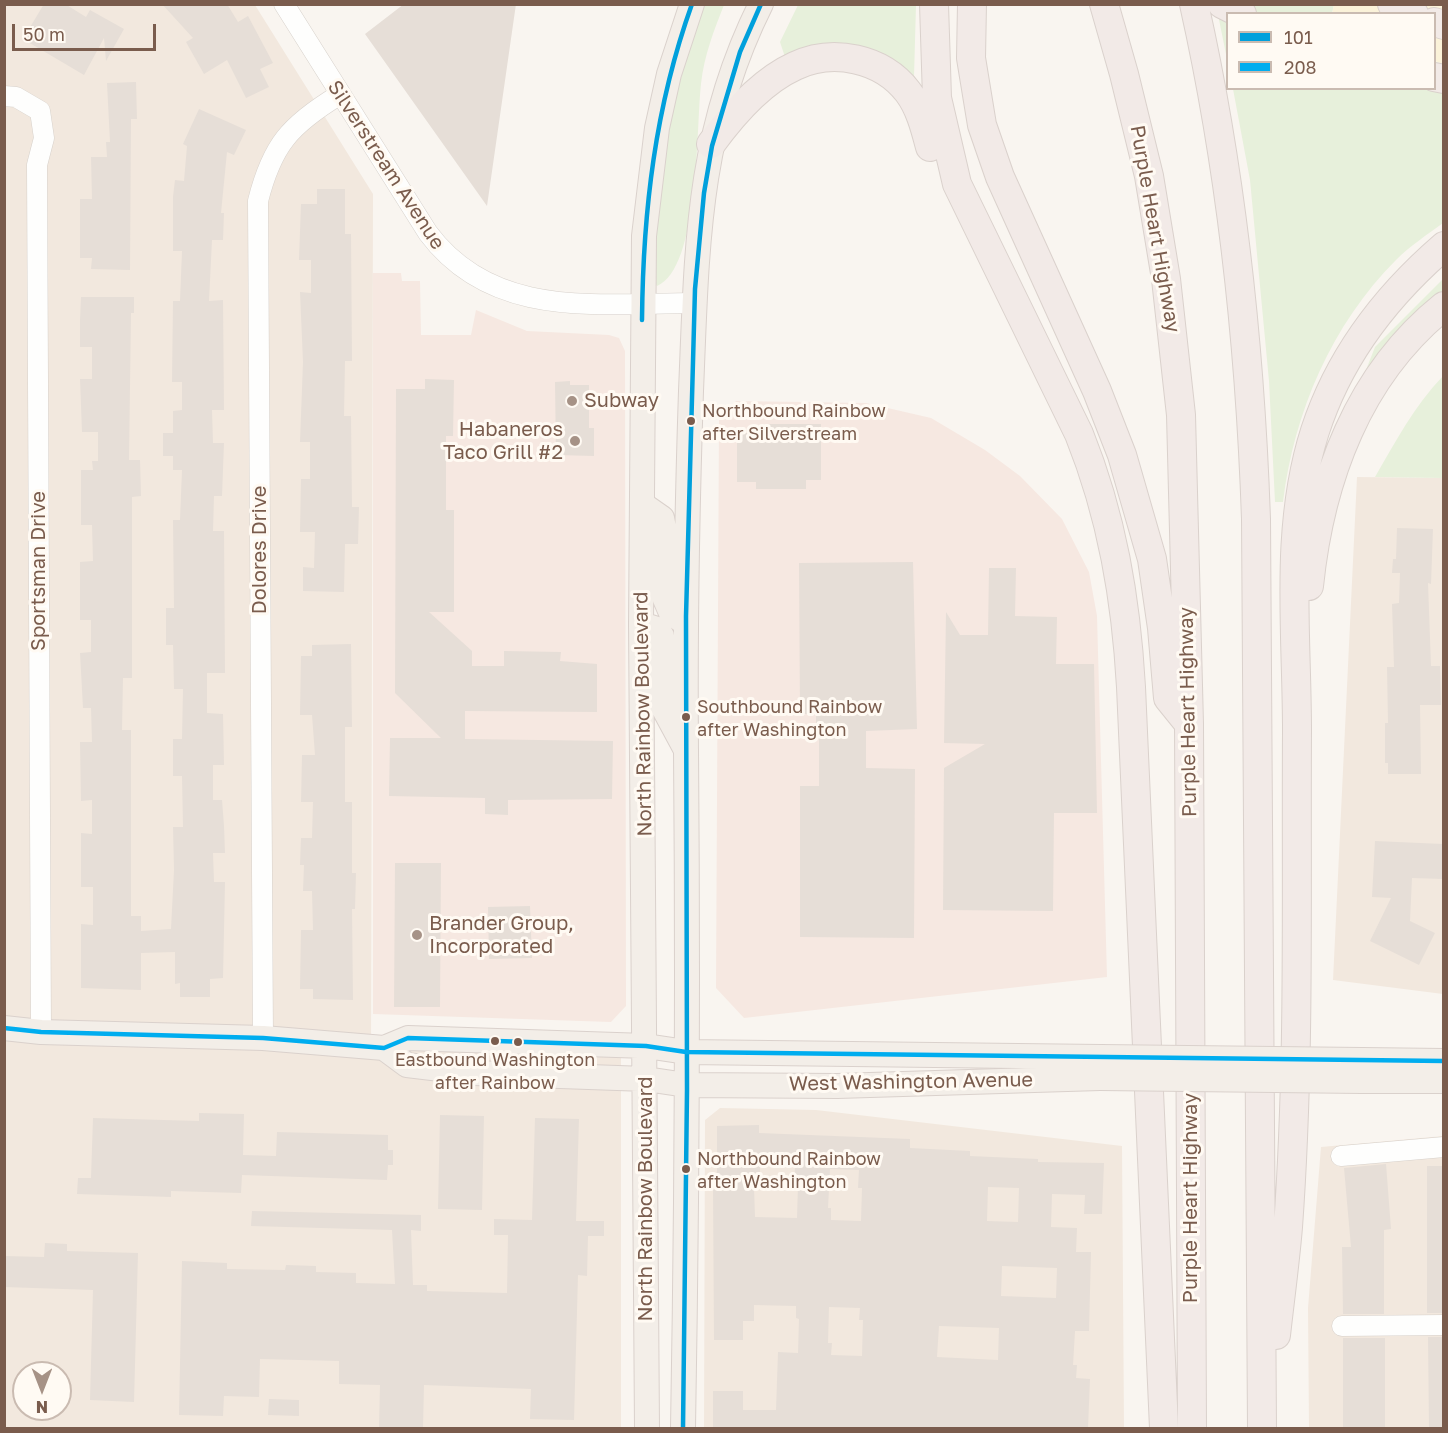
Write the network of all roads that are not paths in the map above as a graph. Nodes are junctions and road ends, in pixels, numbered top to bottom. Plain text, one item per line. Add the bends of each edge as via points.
1 (284, 4) edge
2 (692, 4) edge
3 (761, 4) edge
4 (934, 4) edge
5 (972, 4) edge
6 (1104, 4) edge
7 (1194, 4) edge
8 (1222, 4) edge
9 (1392, 4) edge
10 (1238, 12) edge
11 (1409, 12) edge
12 (339, 95) junction
13 (4, 96) edge
14 (711, 144) junction
15 (1443, 246) edge
16 (1002, 277) junction
17 (642, 303) junction
18 (695, 303) junction
19 (1443, 306) edge
20 (642, 504) junction
21 (685, 623) junction
22 (641, 624) junction
23 (1189, 724) junction
24 (1297, 729) junction
25 (686, 750) junction
26 (4, 1028) edge
27 (41, 1032) junction
28 (4, 1034) edge
29 (263, 1038) junction
30 (646, 1046) junction
31 (384, 1048) junction
32 (686, 1052) junction
33 (1443, 1061) edge
34 (1100, 1067) junction
35 (1362, 1071) junction
36 (646, 1079) junction
37 (1443, 1081) edge
38 (686, 1085) junction
39 (1443, 1147) edge
40 (1341, 1156) dead end
41 (1443, 1325) edge
42 (1342, 1326) dead end
43 (647, 1428) edge
44 (683, 1428) edge
45 (1164, 1428) edge
46 (1192, 1428) edge
47 (1264, 1428) edge

1 - 12 street, Silverstream Avenue
2 - 17 main road, North Rainbow Boulevard via 669,74 653,147
3 - 14 main road, North Rainbow Boulevard via 732,69
4 - 16 highway via 935,80 947,149 963,200
5 - 23 highway via 971,58 982,125 1000,177 1122,455 1152,559 1168,698
6 - 23 highway, Purple Heart Highway via 1142,142 1171,312 1183,448
7 - 47 highway via 1231,201 1253,444
8 - 10 highway
9 - 11 highway
12 - 17 street, Silverstream Avenue via 428,233 452,263 476,278 528,297
12 - 29 street, Dolores Drive via 307,114 281,142 267,169 258,201
13 - 27 street, Sportsman Drive via 16,97 40,111 44,138 37,165
14 - 16 highway via 741,108 796,65 838,57 877,67 912,98 948,199
14 - 18 main road, North Rainbow Boulevard via 698,224
15 - 24 highway via 1394,294 1361,337 1335,382 1315,431 1302,482 1295,534
16 - 45 highway via 1065,402 1093,468 1115,546 1125,604
17 - 18 street, Silverstream Avenue
17 - 20 main road, North Rainbow Boulevard
18 - 21 main road, North Rainbow Boulevard
19 - 24 highway via 1400,346 1381,371 1358,409 1338,455 1309,583
20 - 21 main road via 662,518 665,598 671,613
20 - 22 main road, North Rainbow Boulevard
21 - 25 main road, North Rainbow Boulevard
22 - 25 main road via 657,628 662,636 665,711
22 - 30 main road, North Rainbow Boulevard
23 - 46 highway, Purple Heart Highway
24 - 47 highway via 1296,986 1288,1227
25 - 32 main road, North Rainbow Boulevard
26 - 27 main road, West Washington Avenue
27 - 28 main road, West Washington Avenue
27 - 29 main road, West Washington Avenue
29 - 31 main road, West Washington Avenue
30 - 31 main road, West Washington Avenue via 408,1038
30 - 32 main road, West Washington Avenue
30 - 36 main road, North Rainbow Boulevard
31 - 36 main road, West Washington Avenue via 407,1065 474,1072
32 - 34 main road, West Washington Avenue
32 - 38 main road, North Rainbow Boulevard
33 - 35 main road, West Washington Avenue
34 - 35 main road, West Washington Avenue, bridge
34 - 38 main road, West Washington Avenue via 837,1086
35 - 37 main road, West Washington Avenue
36 - 38 main road, West Washington Avenue
36 - 43 main road, North Rainbow Boulevard
38 - 44 main road, North Rainbow Boulevard
39 - 40 street
41 - 42 street

